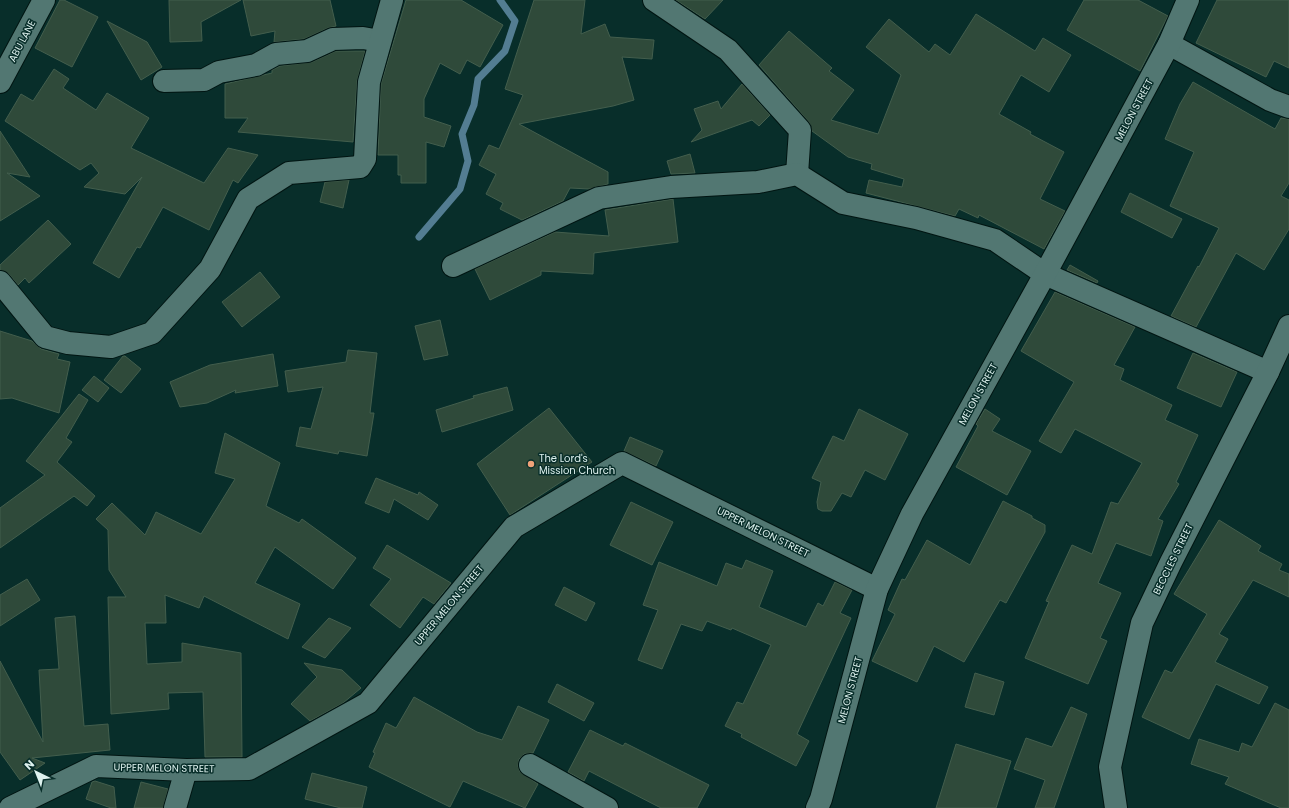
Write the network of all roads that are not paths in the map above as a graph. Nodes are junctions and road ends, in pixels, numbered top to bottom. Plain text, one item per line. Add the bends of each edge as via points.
1 (44, 0) edge
2 (392, 0) edge
3 (654, 0) edge
4 (1188, 0) edge
5 (380, 41) junction
6 (1169, 44) junction
7 (164, 81) dead end
8 (0, 82) edge
9 (1289, 107) edge
10 (797, 174) junction
11 (453, 266) dead end
12 (1045, 274) junction
13 (0, 282) edge
14 (1289, 326) edge
15 (1268, 372) junction
16 (877, 588) junction
17 (530, 765) dead end
18 (186, 770) junction
19 (10, 808) edge
20 (175, 808) edge
21 (607, 808) edge
22 (817, 808) edge
23 (1116, 808) edge

1 - 8 street, ABU LANE
2 - 5 street
3 - 10 street via 728,50 800,130
4 - 6 street, MELON STREET
5 - 7 street via 363,38 333,39 307,51 276,54 256,66 219,72 204,80
5 - 13 street via 369,82 365,159 360,167 289,173 248,199 210,269 152,332 111,347 68,343 45,337
6 - 9 street via 1270,100
6 - 12 street, MELON STREET
10 - 11 street via 758,182 671,187 599,198
10 - 12 street via 843,203 916,218 996,240
12 - 15 street
12 - 16 street, MELON STREET via 912,514
14 - 15 street, BECCLES STREET
15 - 23 street, BECCLES STREET via 1142,623 1110,767
16 - 18 street, UPPER MELON STREET via 622,463 514,527 368,703 249,769
16 - 22 street, MELON STREET
17 - 21 street
18 - 19 street, UPPER MELON STREET via 96,766
18 - 20 street

